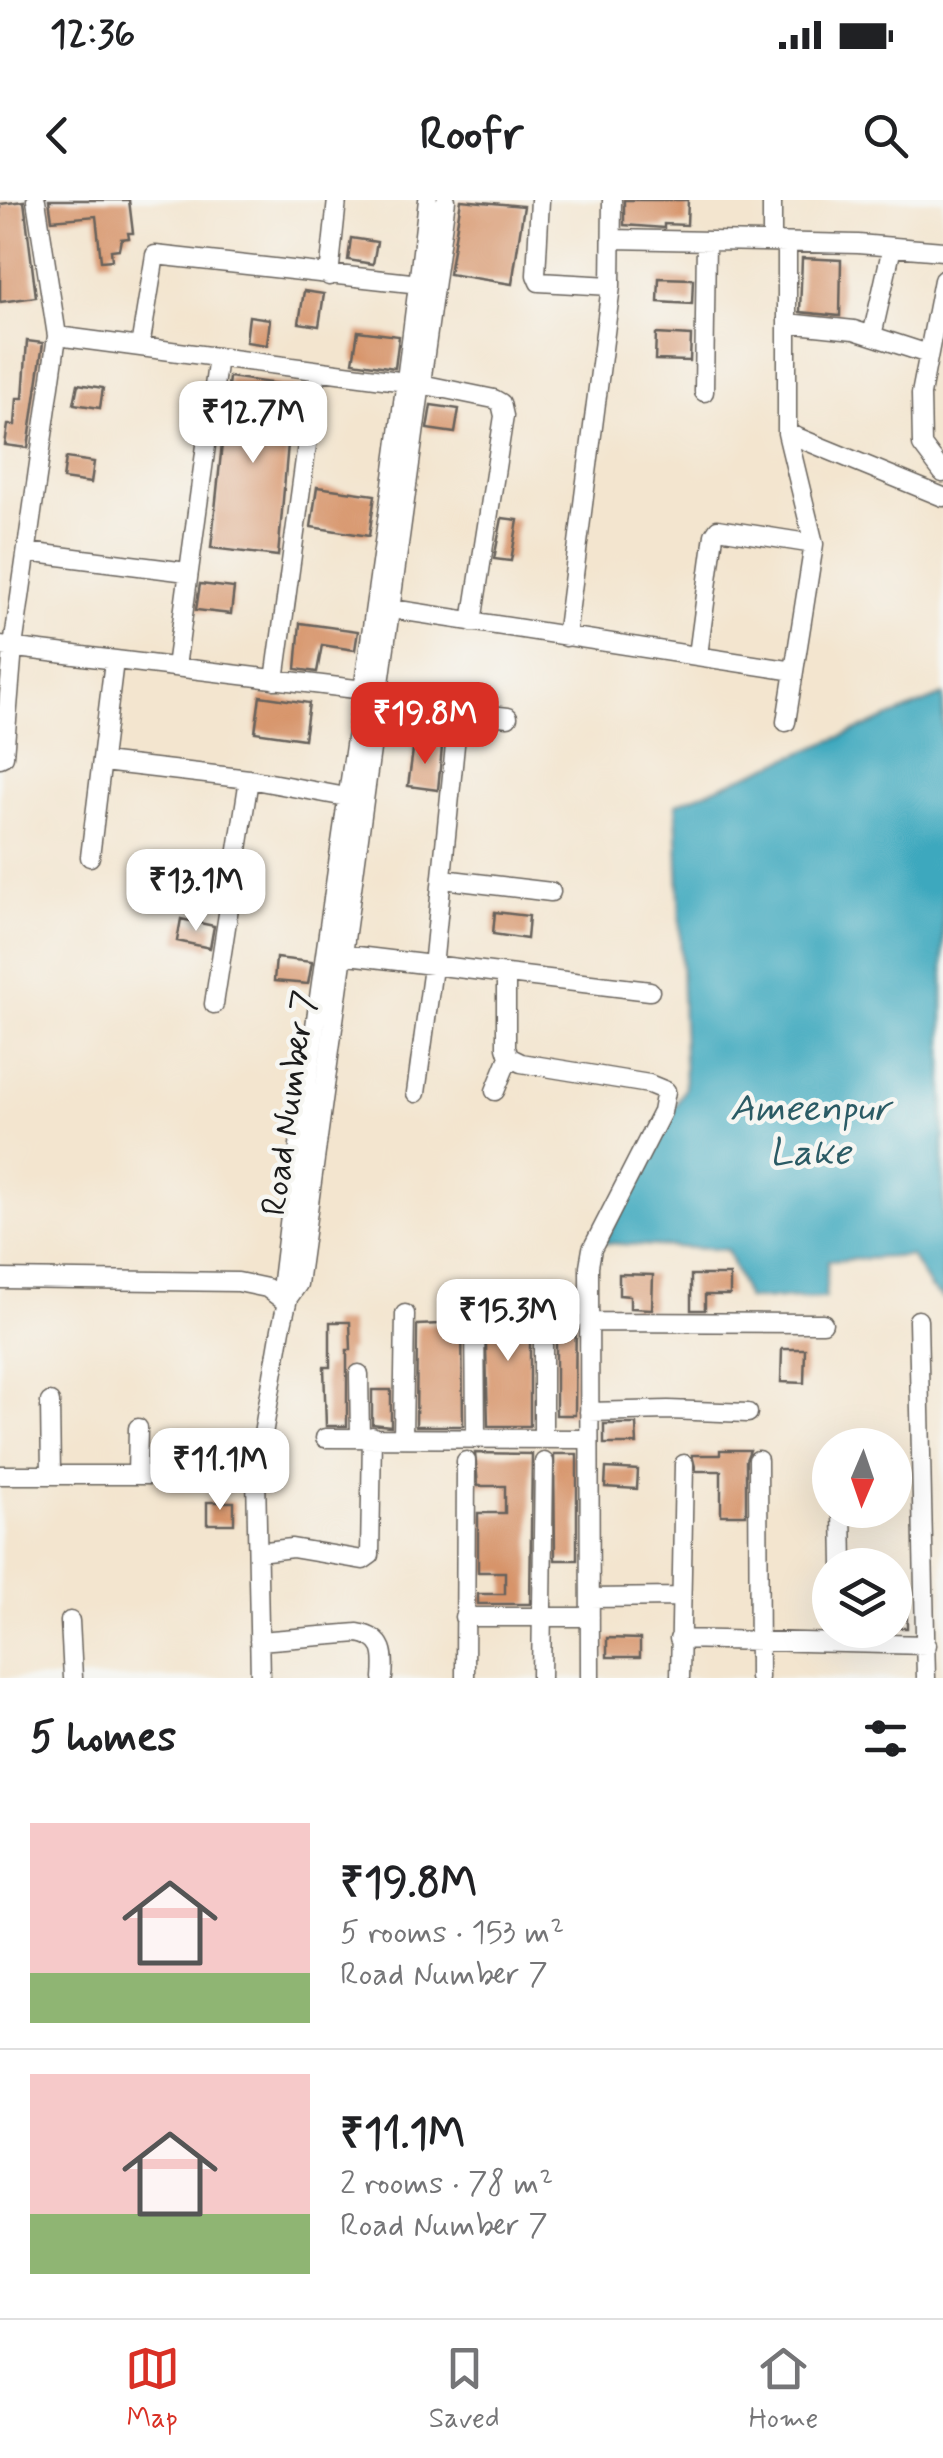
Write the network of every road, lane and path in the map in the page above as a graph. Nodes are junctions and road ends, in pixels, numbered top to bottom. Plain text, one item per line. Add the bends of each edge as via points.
1 (36, 200) edge
2 (338, 200) edge
3 (428, 200) edge
4 (446, 200) edge
5 (540, 200) edge
6 (612, 200) edge
7 (772, 200) edge
8 (612, 238) junction
9 (706, 241) junction
10 (779, 242) junction
11 (892, 247) junction
12 (943, 251) edge
13 (330, 276) junction
14 (943, 280) edge
15 (426, 285) junction
16 (611, 286) junction
17 (787, 324) junction
18 (57, 336) junction
19 (872, 336) junction
20 (140, 347) junction
21 (928, 354) junction
22 (218, 358) junction
23 (317, 371) junction
24 (413, 384) junction
25 (704, 392) dead end
26 (787, 433) junction
27 (943, 473) edge
28 (943, 497) edge
29 (814, 544) junction
30 (27, 552) junction
31 (187, 572) junction
32 (381, 608) junction
33 (472, 622) junction
34 (566, 637) junction
35 (6, 647) edge
36 (698, 655) junction
37 (114, 661) junction
38 (176, 667) junction
39 (794, 671) junction
40 (275, 680) junction
41 (369, 692) junction
42 (456, 711) junction
43 (508, 717) dead end
44 (786, 722) dead end
45 (0, 758) edge
46 (103, 762) junction
47 (249, 779) junction
48 (355, 798) junction
49 (90, 857) dead end
50 (442, 879) junction
51 (550, 892) dead end
52 (334, 954) junction
53 (433, 967) junction
54 (506, 976) junction
55 (650, 992) dead end
56 (214, 1004) dead end
57 (509, 1057) junction
58 (495, 1091) dead end
59 (416, 1093) dead end
60 (0, 1279) edge
61 (543, 1299) dead end
62 (288, 1300) junction
63 (475, 1312) dead end
64 (405, 1314) dead end
65 (918, 1320) dead end
66 (589, 1322) junction
67 (823, 1323) dead end
68 (358, 1374) dead end
69 (50, 1402) dead end
70 (589, 1412) junction
71 (748, 1414) dead end
72 (138, 1428) dead end
73 (366, 1436) junction
74 (403, 1436) junction
75 (476, 1437) junction
76 (325, 1438) dead end
77 (543, 1438) junction
78 (589, 1439) junction
79 (922, 1456) junction
80 (943, 1456) edge
81 (758, 1460) dead end
82 (466, 1461) dead end
83 (544, 1462) dead end
84 (684, 1464) dead end
85 (0, 1475) edge
86 (50, 1475) junction
87 (137, 1475) junction
88 (256, 1475) junction
89 (258, 1552) junction
90 (924, 1553) junction
91 (943, 1554) edge
92 (680, 1597) junction
93 (590, 1607) junction
94 (464, 1617) junction
95 (540, 1617) junction
96 (70, 1621) dead end
97 (812, 1638) edge
98 (679, 1639) junction
99 (759, 1640) junction
100 (260, 1642) junction
101 (912, 1643) edge
102 (927, 1645) junction
103 (72, 1678) edge
104 (260, 1678) edge
105 (383, 1678) edge
106 (465, 1678) edge
107 (541, 1678) edge
108 (590, 1678) edge
109 (680, 1678) edge
110 (759, 1678) edge
111 (926, 1678) edge

1 - 18 street
2 - 13 street
3 - 15 street, Road Number 7
4 - 15 street, Road Number 7
5 - 16 street via 540,282
6 - 8 street
7 - 10 street
8 - 9 street
8 - 16 street
9 - 10 street
9 - 25 street
10 - 11 street
10 - 17 street
11 - 12 street
11 - 19 street
13 - 15 street
13 - 20 street via 155,254
14 - 21 street
15 - 24 street, Road Number 7
16 - 34 street
17 - 19 street
17 - 26 street
18 - 20 street
18 - 30 street
19 - 21 street
20 - 22 street
21 - 27 street via 922,445
22 - 23 street
22 - 31 street
23 - 24 street
23 - 40 street
24 - 32 street, Road Number 7
24 - 33 street via 494,399 504,410
26 - 28 street
26 - 29 street
29 - 36 street via 718,529
29 - 39 street
30 - 31 street
30 - 35 street
31 - 38 street
32 - 33 street
32 - 41 street, Road Number 7
33 - 34 street
34 - 36 street
35 - 37 street
35 - 45 street
36 - 39 street
37 - 38 street
37 - 46 street
38 - 40 street
39 - 44 street
40 - 41 street
41 - 42 street via 430,698
41 - 48 street, Road Number 7
42 - 43 street
42 - 50 street
46 - 47 street
46 - 49 street
47 - 48 street
47 - 56 street
48 - 52 street, Road Number 7
50 - 51 street
50 - 53 street
52 - 53 street
52 - 62 street, Road Number 7 via 298,1284
53 - 54 street
53 - 59 street
54 - 55 street
54 - 57 street
57 - 58 street
57 - 66 street via 666,1091 662,1112 592,1249
60 - 62 street via 238,1282
61 - 77 street
62 - 88 street, Road Number 7
63 - 75 street
64 - 74 street
65 - 79 street
66 - 67 street
66 - 70 street
68 - 73 street
69 - 86 street
70 - 71 street
70 - 78 street
72 - 87 street
73 - 74 street
73 - 76 street
73 - 89 street via 370,1555 363,1560 292,1548
74 - 75 street
75 - 77 street
77 - 78 street
78 - 93 street
79 - 80 street
79 - 90 street
81 - 99 street
82 - 94 street
83 - 95 street
84 - 92 street
85 - 86 street
86 - 87 street
87 - 88 street
88 - 89 street, Road Number 7
89 - 100 street, Road Number 7
90 - 91 street
90 - 102 street
92 - 93 street
92 - 98 street
93 - 95 street
93 - 108 street
94 - 95 street
94 - 106 street
95 - 107 street
96 - 103 street
97 - 99 street
98 - 99 street
98 - 109 street
99 - 110 street
100 - 104 street, Road Number 7
100 - 105 street via 370,1635 385,1652
101 - 102 street
102 - 111 street

